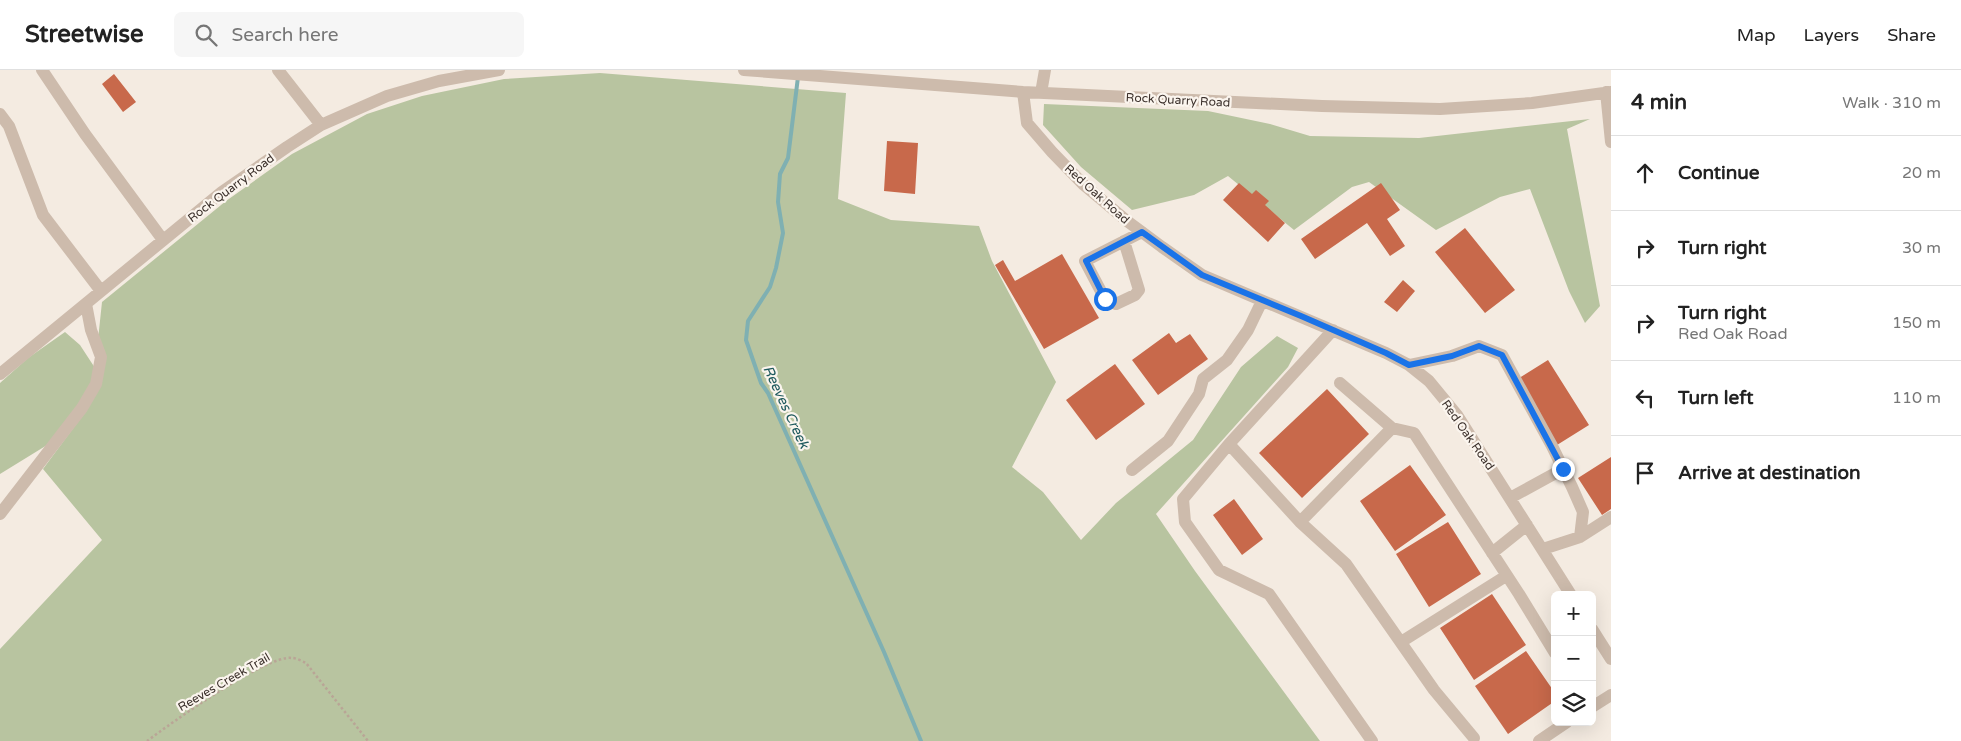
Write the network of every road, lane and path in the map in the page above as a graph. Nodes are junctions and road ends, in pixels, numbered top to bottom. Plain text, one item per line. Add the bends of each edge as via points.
1 (42, 70) edge
2 (278, 70) edge
3 (499, 70) edge
4 (744, 70) edge
5 (1045, 70) edge
6 (1024, 92) junction
7 (1608, 92) edge
8 (1040, 93) junction
9 (0, 114) edge
10 (321, 125) junction
11 (1611, 142) edge
12 (1142, 232) junction
13 (163, 240) junction
14 (1124, 241) junction
15 (101, 291) junction
16 (1262, 301) junction
17 (86, 304) junction
18 (1333, 330) junction
19 (1409, 365) junction
20 (0, 374) edge
21 (1340, 383) dead end
22 (1392, 428) junction
23 (1228, 444) junction
24 (1563, 469) junction
25 (1132, 470) dead end
26 (1510, 498) junction
27 (0, 514) edge
28 (1611, 517) edge
29 (1300, 522) junction
30 (1528, 524) junction
31 (1580, 537) junction
32 (1543, 549) junction
33 (1492, 553) junction
34 (1506, 576) junction
35 (1569, 591) edge
36 (1596, 635) edge
37 (1401, 642) junction
38 (1551, 648) edge
39 (1611, 659) edge
40 (1611, 695) edge
41 (1596, 704) edge
42 (1561, 726) edge
43 (1474, 738) dead end
44 (147, 741) edge
45 (368, 741) edge
46 (1372, 741) edge
47 (1539, 741) edge

1 - 13 street
2 - 10 street
3 - 10 street, Rock Quarry Road via 439,81 387,96
4 - 6 street, Rock Quarry Road
5 - 8 street
6 - 8 street, Rock Quarry Road
6 - 12 street, Red Oak Road via 1027,123 1084,185
7 - 8 street, Rock Quarry Road via 1532,103 1440,109
7 - 11 street
9 - 15 street via 9,126 43,215
10 - 13 street, Rock Quarry Road via 222,192
12 - 14 street
12 - 16 street, Red Oak Road via 1202,275
13 - 15 street, Rock Quarry Road
14 - 14 street via 1086,261 1105,299 1116,304 1139,290
15 - 17 street, Rock Quarry Road
16 - 18 street, Red Oak Road
16 - 25 street via 1248,330 1226,360 1203,379 1198,394 1168,440
17 - 20 street, Rock Quarry Road
17 - 27 street via 101,357 96,384 82,408
18 - 19 street, Red Oak Road
18 - 23 street
19 - 24 street via 1452,356 1479,346 1502,355
19 - 26 street, Red Oak Road via 1428,381 1457,415
21 - 22 street
22 - 29 street
22 - 33 street via 1414,434
23 - 29 street
23 - 46 street via 1183,499 1185,522 1219,570 1269,594
24 - 26 street
24 - 31 street via 1582,512
26 - 30 street, Red Oak Road
28 - 31 street
29 - 37 street via 1346,564
30 - 32 street, Red Oak Road
30 - 33 street
31 - 32 street
32 - 35 street, Red Oak Road
33 - 34 street
34 - 37 street
34 - 38 street
36 - 39 street
37 - 43 street via 1434,690
40 - 41 street
42 - 47 street
44 - 45 path, Reeves Creek Trail via 210,697 270,663 291,657 306,663

